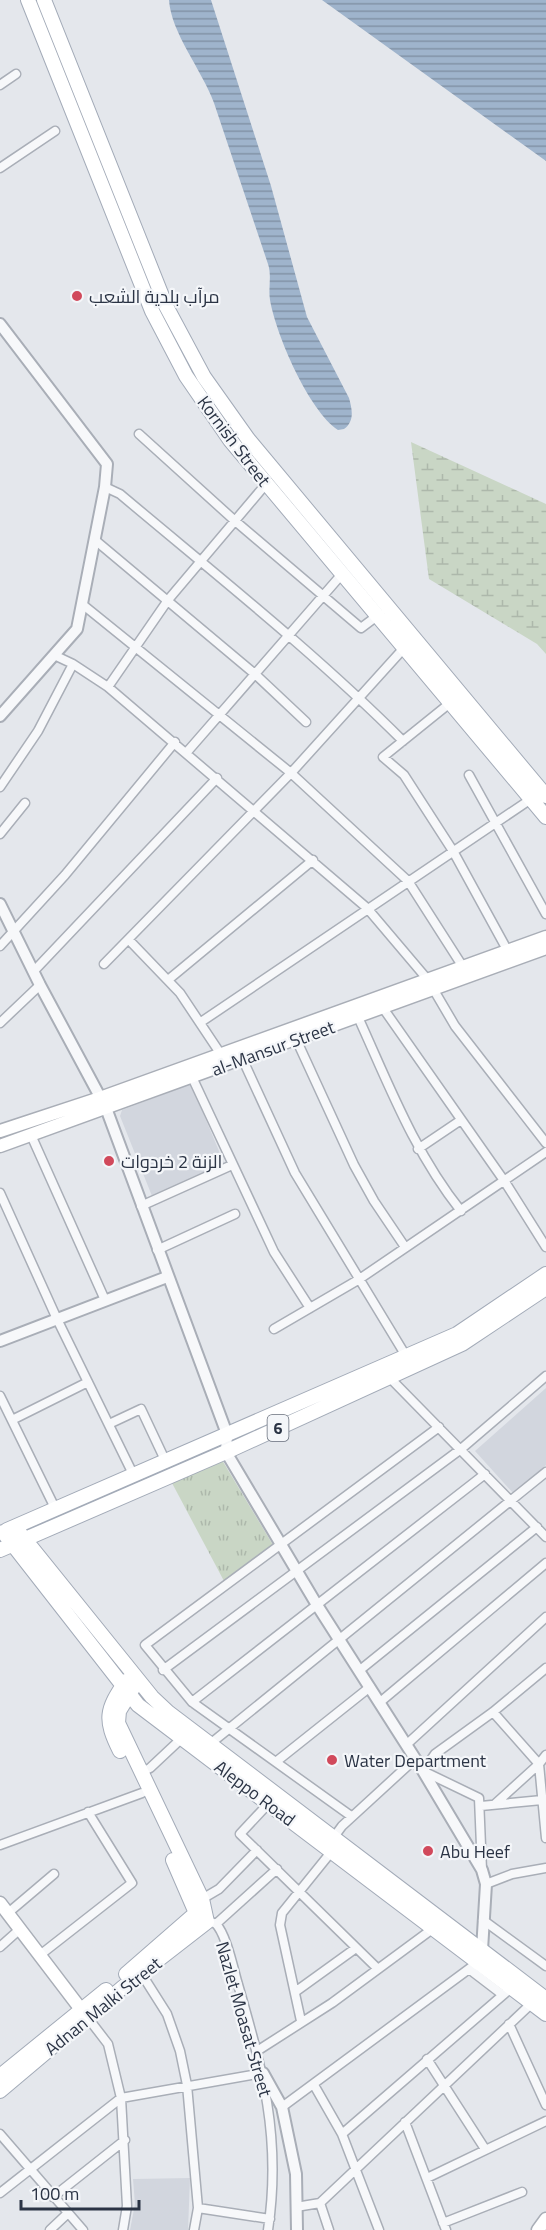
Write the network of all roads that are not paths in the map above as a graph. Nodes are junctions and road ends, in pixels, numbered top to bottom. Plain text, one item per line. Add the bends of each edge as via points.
1 (28, 0) edge
2 (44, 0) edge
3 (16, 74) dead end
4 (0, 85) edge
5 (55, 131) dead end
6 (0, 168) edge
7 (0, 324) edge
8 (139, 434) dead end
9 (266, 484) junction
10 (105, 487) junction
11 (234, 520) junction
12 (95, 540) junction
13 (199, 561) junction
14 (342, 574) junction
15 (323, 596) junction
16 (168, 600) junction
17 (82, 604) junction
18 (377, 616) junction
19 (289, 636) junction
20 (135, 647) junction
21 (404, 648) junction
22 (54, 656) junction
23 (73, 663) junction
24 (256, 675) junction
25 (108, 687) junction
26 (359, 697) junction
27 (450, 703) junction
28 (0, 716) edge
29 (221, 716) junction
30 (306, 722) dead end
31 (403, 741) junction
32 (175, 742) junction
33 (187, 752) junction
34 (291, 773) junction
35 (469, 775) dead end
36 (217, 778) junction
37 (0, 787) edge
38 (546, 796) edge
39 (531, 799) junction
40 (25, 803) dead end
41 (255, 810) junction
42 (546, 817) edge
43 (495, 823) junction
44 (0, 834) edge
45 (453, 851) junction
46 (313, 860) junction
47 (408, 881) junction
48 (0, 904) edge
49 (367, 908) junction
50 (546, 914) edge
51 (14, 932) junction
52 (546, 937) edge
53 (129, 940) junction
54 (0, 946) edge
55 (546, 948) edge
56 (510, 956) junction
57 (104, 964) dead end
58 (463, 967) junction
59 (33, 972) junction
60 (168, 980) junction
61 (39, 985) junction
62 (430, 985) junction
63 (383, 1008) junction
64 (358, 1017) junction
65 (201, 1022) junction
66 (0, 1023) edge
67 (296, 1039) junction
68 (220, 1052) junction
69 (242, 1058) junction
70 (228, 1064) junction
71 (192, 1077) junction
72 (103, 1103) junction
73 (461, 1119) junction
74 (0, 1131) edge
75 (31, 1135) junction
76 (546, 1143) edge
77 (0, 1146) edge
78 (418, 1149) junction
79 (546, 1152) edge
80 (232, 1165) junction
81 (505, 1182) junction
82 (0, 1193) edge
83 (141, 1206) junction
84 (461, 1211) junction
85 (235, 1214) dead end
86 (405, 1247) junction
87 (546, 1247) edge
88 (157, 1250) junction
89 (546, 1274) edge
90 (167, 1277) junction
91 (358, 1280) junction
92 (546, 1288) edge
93 (105, 1300) junction
94 (310, 1308) junction
95 (57, 1319) junction
96 (274, 1329) dead end
97 (0, 1341) edge
98 (406, 1356) junction
99 (388, 1371) junction
100 (546, 1376) edge
101 (88, 1382) junction
102 (0, 1396) edge
103 (12, 1420) junction
104 (109, 1424) junction
105 (439, 1427) junction
106 (227, 1434) junction
107 (461, 1449) junction
108 (226, 1452) junction
109 (165, 1461) junction
110 (546, 1472) edge
111 (133, 1474) junction
112 (485, 1474) junction
113 (512, 1500) junction
114 (55, 1508) junction
115 (537, 1527) junction
116 (6, 1531) edge
117 (546, 1537) edge
118 (281, 1544) junction
119 (12, 1545) edge
120 (546, 1563) edge
121 (297, 1571) junction
122 (317, 1605) junction
123 (546, 1617) edge
124 (339, 1638) junction
125 (546, 1668) edge
126 (163, 1670) junction
127 (360, 1670) junction
128 (136, 1676) junction
129 (370, 1687) junction
130 (126, 1690) junction
131 (192, 1701) junction
132 (379, 1703) junction
133 (493, 1712) junction
134 (229, 1728) junction
135 (182, 1738) junction
136 (210, 1744) junction
137 (406, 1745) junction
138 (546, 1755) edge
139 (415, 1759) junction
140 (277, 1761) junction
141 (539, 1764) junction
142 (423, 1771) junction
143 (140, 1773) junction
144 (142, 1793) junction
145 (542, 1800) junction
146 (269, 1803) junction
147 (495, 1804) junction
148 (481, 1806) junction
149 (88, 1812) junction
150 (351, 1816) junction
151 (334, 1837) junction
152 (546, 1838) edge
153 (0, 1845) edge
154 (257, 1850) junction
155 (332, 1851) junction
156 (277, 1869) junction
157 (535, 1869) junction
158 (546, 1869) edge
159 (482, 1870) junction
160 (54, 1874) dead end
161 (546, 1878) edge
162 (486, 1884) junction
163 (298, 1893) junction
164 (202, 1899) junction
165 (0, 1903) edge
166 (8, 1913) junction
167 (207, 1919) junction
168 (483, 1920) junction
169 (438, 1924) junction
170 (20, 1929) junction
171 (0, 1947) edge
172 (356, 1948) junction
173 (40, 1955) junction
174 (476, 1961) junction
175 (546, 1966) edge
176 (378, 1969) junction
177 (141, 1973) junction
178 (507, 1991) junction
179 (295, 1992) junction
180 (546, 1999) edge
181 (532, 2003) junction
182 (85, 2014) junction
183 (546, 2014) edge
184 (301, 2021) junction
185 (509, 2024) junction
186 (257, 2051) junction
187 (427, 2059) junction
188 (263, 2073) junction
189 (0, 2076) edge
190 (446, 2084) junction
191 (187, 2085) junction
192 (314, 2085) junction
193 (0, 2091) edge
194 (122, 2098) junction
195 (546, 2105) edge
196 (282, 2107) junction
197 (546, 2121) edge
198 (405, 2122) junction
199 (0, 2134) edge
200 (342, 2134) junction
201 (125, 2140) junction
202 (485, 2149) junction
203 (29, 2168) junction
204 (356, 2168) junction
205 (427, 2178) junction
206 (522, 2192) dead end
207 (0, 2193) edge
208 (52, 2197) junction
209 (320, 2203) junction
210 (296, 2207) junction
211 (198, 2208) junction
212 (67, 2214) junction
213 (270, 2219) junction
214 (546, 2219) edge
215 (444, 2226) edge
216 (50, 2230) edge
217 (83, 2230) edge
218 (123, 2230) edge
219 (194, 2230) edge
220 (268, 2230) edge
221 (297, 2230) edge
222 (329, 2230) edge
223 (379, 2230) edge
224 (538, 2230) edge

1 - 9 main road, Kornish Street via 153,311 186,376
2 - 38 main road, Kornish Street via 166,306 204,377 248,439
3 - 4 street
5 - 6 street
7 - 10 street via 107,464
8 - 11 street
9 - 11 street
9 - 14 main road, Kornish Street
10 - 12 street
10 - 13 street via 120,494
11 - 13 street
11 - 15 street
12 - 16 street
12 - 17 street
13 - 16 street
13 - 19 street
14 - 15 street
14 - 18 main road, Kornish Street
15 - 18 street via 361,628
15 - 19 street
16 - 20 street
16 - 24 street
17 - 20 street
17 - 22 street via 77,629
18 - 21 main road, Kornish Street
19 - 24 street
19 - 26 street
20 - 25 street
20 - 29 street
21 - 26 street
21 - 27 main road, Kornish Street
22 - 23 street
22 - 28 street
23 - 25 street
23 - 37 street via 38,731
24 - 29 street
24 - 30 street
25 - 32 street
26 - 31 street
26 - 34 street
27 - 31 street
27 - 39 main road, Kornish Street
29 - 33 street
29 - 34 street
31 - 45 street via 383,757 404,775
32 - 33 street
32 - 51 street
33 - 36 street
34 - 41 street
34 - 47 street
35 - 43 street
36 - 41 street
36 - 59 street
39 - 42 main road, Kornish Street
39 - 43 street
40 - 44 street
41 - 46 street
41 - 53 street
43 - 45 street
43 - 50 street
45 - 47 street
45 - 56 street
46 - 49 street
46 - 60 street
47 - 49 street
47 - 58 street
48 - 51 street
49 - 62 street
49 - 65 street via 317,946
51 - 54 street
51 - 59 street
52 - 56 main road, al-Mansur Street
53 - 57 street
53 - 60 street
55 - 56 main road, al-Mansur Street
56 - 58 main road, al-Mansur Street
56 - 62 main road, al-Mansur Street
58 - 62 main road, al-Mansur Street
59 - 61 street
60 - 65 street
61 - 66 street
61 - 72 street
62 - 63 main road, al-Mansur Street
62 - 68 main road, al-Mansur Street
62 - 76 street via 455,1026
63 - 64 main road, al-Mansur Street
63 - 73 street
64 - 67 main road, al-Mansur Street
64 - 78 street
65 - 68 street
67 - 69 main road, al-Mansur Street
67 - 86 street via 354,1165
68 - 70 street
68 - 72 main road, al-Mansur Street
69 - 70 main road, al-Mansur Street
69 - 91 street via 295,1173
70 - 71 main road, al-Mansur Street
71 - 72 main road, al-Mansur Street
71 - 80 street
72 - 74 main road, al-Mansur Street
72 - 75 main road, al-Mansur Street
72 - 83 street
73 - 78 street
73 - 81 street
75 - 77 main road, al-Mansur Street
75 - 93 street
78 - 84 street via 430,1172
79 - 81 street
80 - 83 street
80 - 94 street via 274,1252
81 - 84 street
81 - 87 street
82 - 95 street
83 - 88 street
84 - 86 street
85 - 88 street
86 - 91 street
88 - 90 street
89 - 98 main road, 6 via 457,1334
90 - 93 street
90 - 106 street
91 - 94 street
91 - 98 street
92 - 99 main road, 6 via 462,1344
93 - 95 street
94 - 96 street
95 - 97 street
95 - 101 street
98 - 99 main road, 6
99 - 105 street
99 - 106 main road, 6
99 - 108 main road, 6
100 - 107 street
101 - 103 street
101 - 104 street
102 - 103 street
103 - 114 street
104 - 109 street via 141,1409
104 - 111 street
105 - 107 street
105 - 118 street
106 - 108 street
106 - 109 main road, 6
107 - 112 street
107 - 121 street
108 - 118 street
108 - 119 main road, 6
109 - 111 main road, 6
110 - 113 street
111 - 114 main road, 6
112 - 113 street
112 - 122 street
113 - 115 street
113 - 124 street
114 - 116 main road, 6
115 - 117 street
115 - 127 street
116 - 119 main road, Aleppo Road
118 - 121 street
118 - 126 street via 145,1645
119 - 128 main road, Aleppo Road
119 - 130 main road, Aleppo Road
120 - 132 street
121 - 122 street
121 - 126 street
122 - 124 street
122 - 131 street
123 - 137 street
124 - 127 street
124 - 134 street
125 - 133 street
126 - 131 street
127 - 129 street
128 - 130 main road, Nazlet Moasat Street
128 - 136 main road, Aleppo Road via 168,1712
129 - 132 street
129 - 140 street
130 - 135 main road, Aleppo Road via 144,1710
130 - 143 main road, Nazlet Moasat Street via 118,1723
130 - 144 main road, Nazlet Moasat Street via 112,1702 108,1721
131 - 134 street
132 - 137 street
133 - 141 street
133 - 142 street via 435,1754
134 - 136 street
134 - 140 street
135 - 143 street
135 - 146 main road, Aleppo Road
136 - 151 main road, Aleppo Road
137 - 139 street
138 - 141 street
139 - 142 street
139 - 150 street
140 - 150 street
141 - 145 street
141 - 147 street
142 - 148 street via 479,1798
142 - 159 street
143 - 164 main road, Nazlet Moasat Street
144 - 149 street
144 - 167 main road, Nazlet Moasat Street
145 - 147 street
145 - 152 street
146 - 154 street via 240,1834
146 - 155 main road, Aleppo Road
147 - 148 street
148 - 159 street
149 - 153 street
149 - 173 street via 132,1883
150 - 151 street
151 - 155 street
151 - 169 main road, Aleppo Road
154 - 156 street
154 - 164 street via 219,1889
155 - 163 street
155 - 169 main road, Aleppo Road
156 - 163 street
156 - 167 street
157 - 158 street
157 - 161 street
157 - 162 street
159 - 162 street
160 - 166 street
162 - 168 street
163 - 172 street
163 - 179 street via 282,1913 280,1925
164 - 167 main road, Nazlet Moasat Street
165 - 166 main road
166 - 170 main road
167 - 177 main road, Adnan Malki Street
167 - 182 main road, Adnan Malki Street via 189,1922
167 - 186 street, Nazlet Moasat Street via 226,1945
168 - 174 street
168 - 175 street
169 - 174 main road, Aleppo Road
169 - 176 street
170 - 171 street
170 - 173 main road
172 - 176 street
172 - 179 street
173 - 182 main road
174 - 178 main road, Aleppo Road
174 - 180 main road, Aleppo Road
174 - 192 street
176 - 184 street
177 - 182 main road, Adnan Malki Street
177 - 191 street via 167,2014
178 - 181 main road, Aleppo Road
178 - 187 street
179 - 184 street
181 - 183 main road, Aleppo Road
181 - 185 street
182 - 189 main road, Adnan Malki Street
182 - 193 main road, Adnan Malki Street
182 - 194 street via 108,2044
184 - 186 street
185 - 190 street
185 - 195 street
186 - 188 street, Nazlet Moasat Street
187 - 190 street
187 - 200 street
188 - 191 street
188 - 196 street
188 - 213 street, Nazlet Moasat Street via 272,2125
190 - 198 street
190 - 202 street
191 - 194 street
191 - 211 street
192 - 196 street
192 - 200 street
194 - 201 street
194 - 203 street
196 - 210 street via 296,2174
197 - 202 street
198 - 204 street
198 - 205 street
199 - 203 street
200 - 204 street
201 - 208 street
201 - 218 street via 127,2206
202 - 205 street
203 - 207 street
203 - 208 street
204 - 209 street
204 - 223 street
205 - 215 street
206 - 215 street
208 - 212 street
209 - 210 street
209 - 222 street
210 - 221 street
211 - 213 street
211 - 219 street
212 - 216 street
212 - 217 street
213 - 220 street, Nazlet Moasat Street
214 - 224 main road

